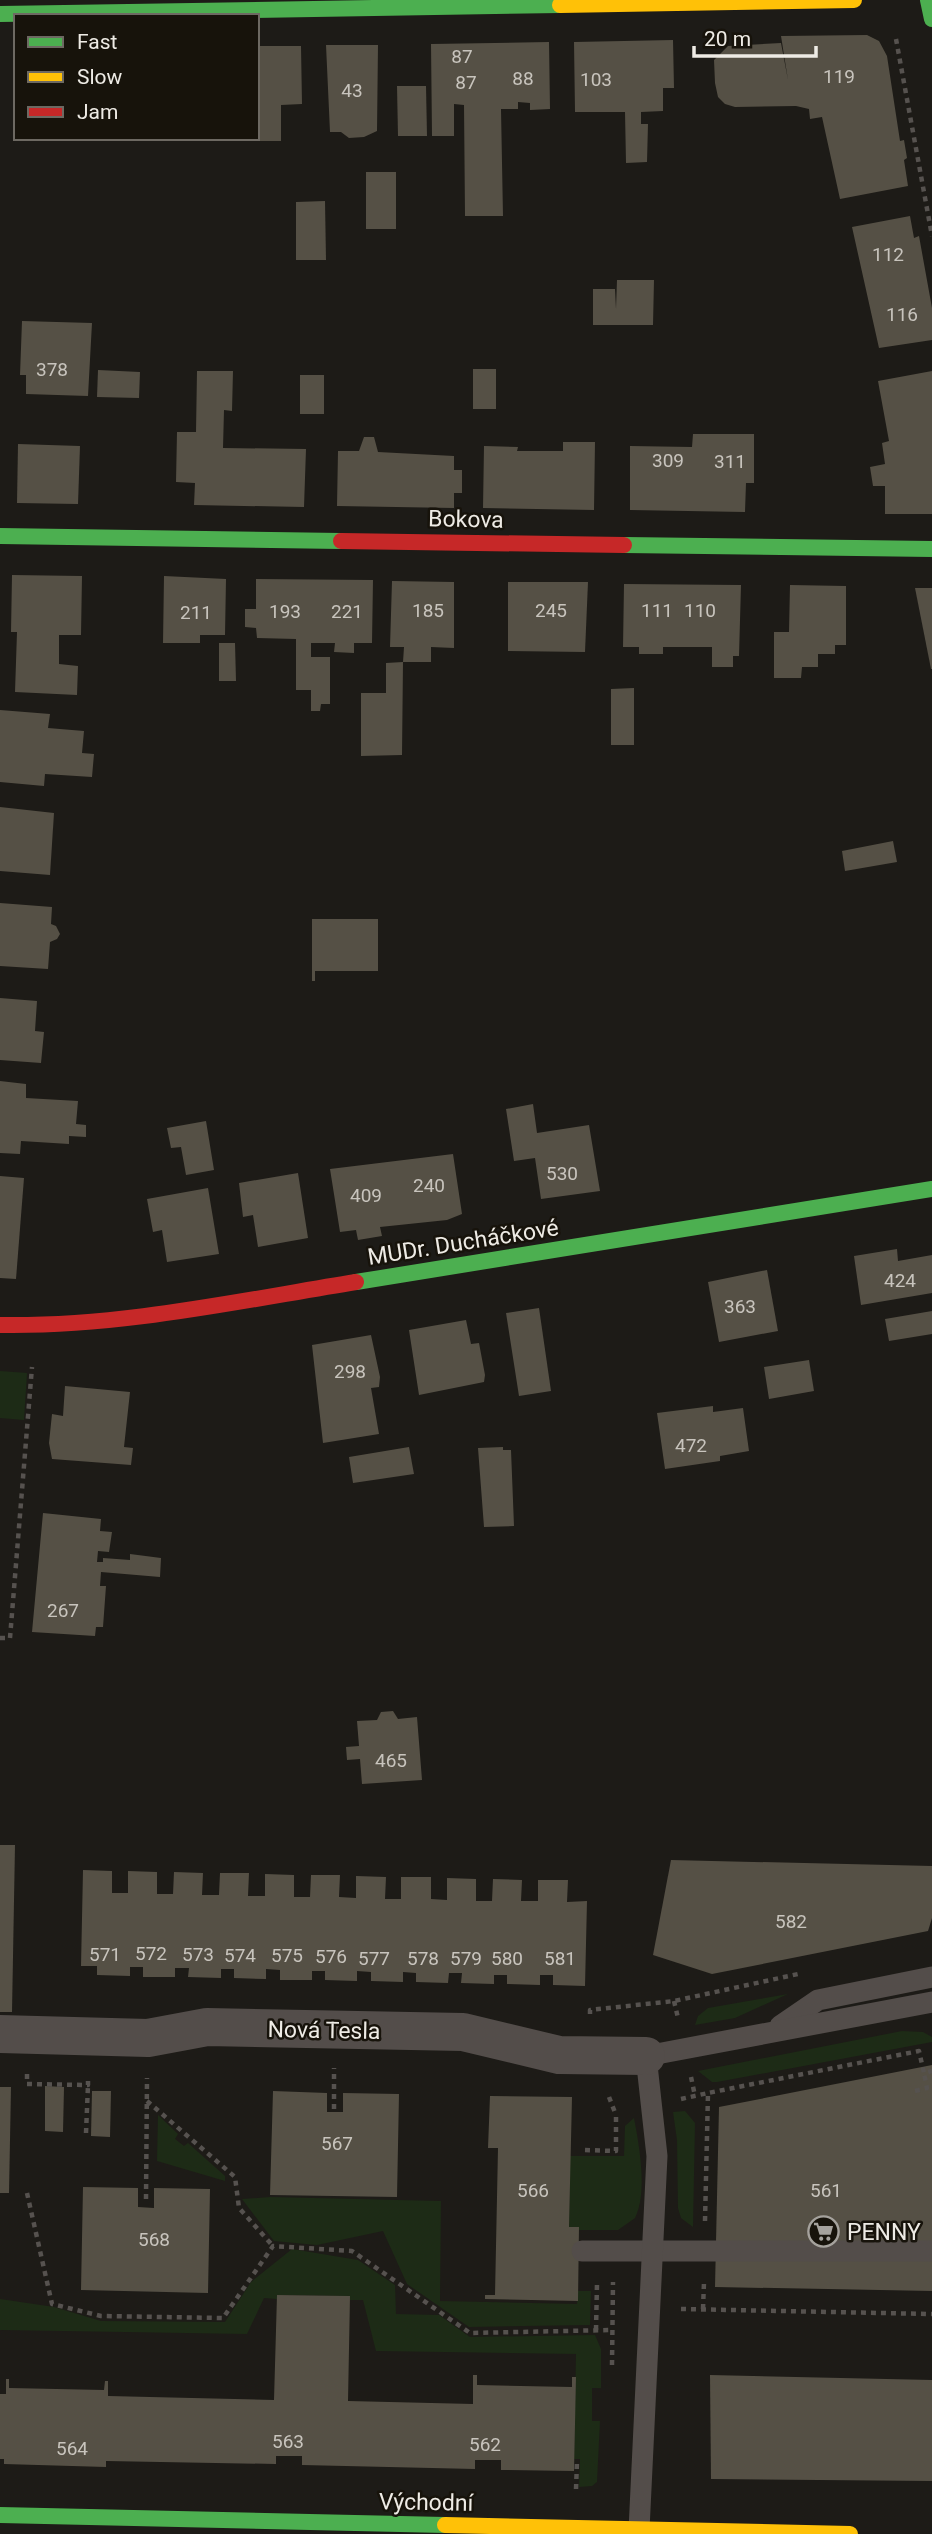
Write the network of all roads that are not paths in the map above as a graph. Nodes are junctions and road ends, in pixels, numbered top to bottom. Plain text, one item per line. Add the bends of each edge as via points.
1 (855, 0) edge
2 (929, 0) edge
3 (0, 14) edge
4 (932, 19) edge
5 (0, 536) edge
6 (932, 549) edge
7 (932, 1189) edge
8 (0, 1325) edge
9 (932, 1977) edge
10 (932, 2002) edge
11 (773, 2031) junction
12 (0, 2034) edge
13 (646, 2056) junction
14 (651, 2250) junction
15 (582, 2251) dead end
16 (932, 2251) edge
17 (0, 2515) edge
18 (639, 2530) junction
19 (850, 2534) edge

1 - 3 street
2 - 4 street
5 - 6 street, Bokova
7 - 8 street, MUDr. Ducháčkové via 117,1321
9 - 11 lane via 818,2000
10 - 11 lane
11 - 13 lane
12 - 13 street, Nová Tesla via 148,2038 207,2028 463,2032 559,2055
13 - 14 lane via 657,2156
14 - 15 lane
14 - 16 lane
14 - 18 lane
17 - 18 street, Východní
18 - 19 street, Východní

